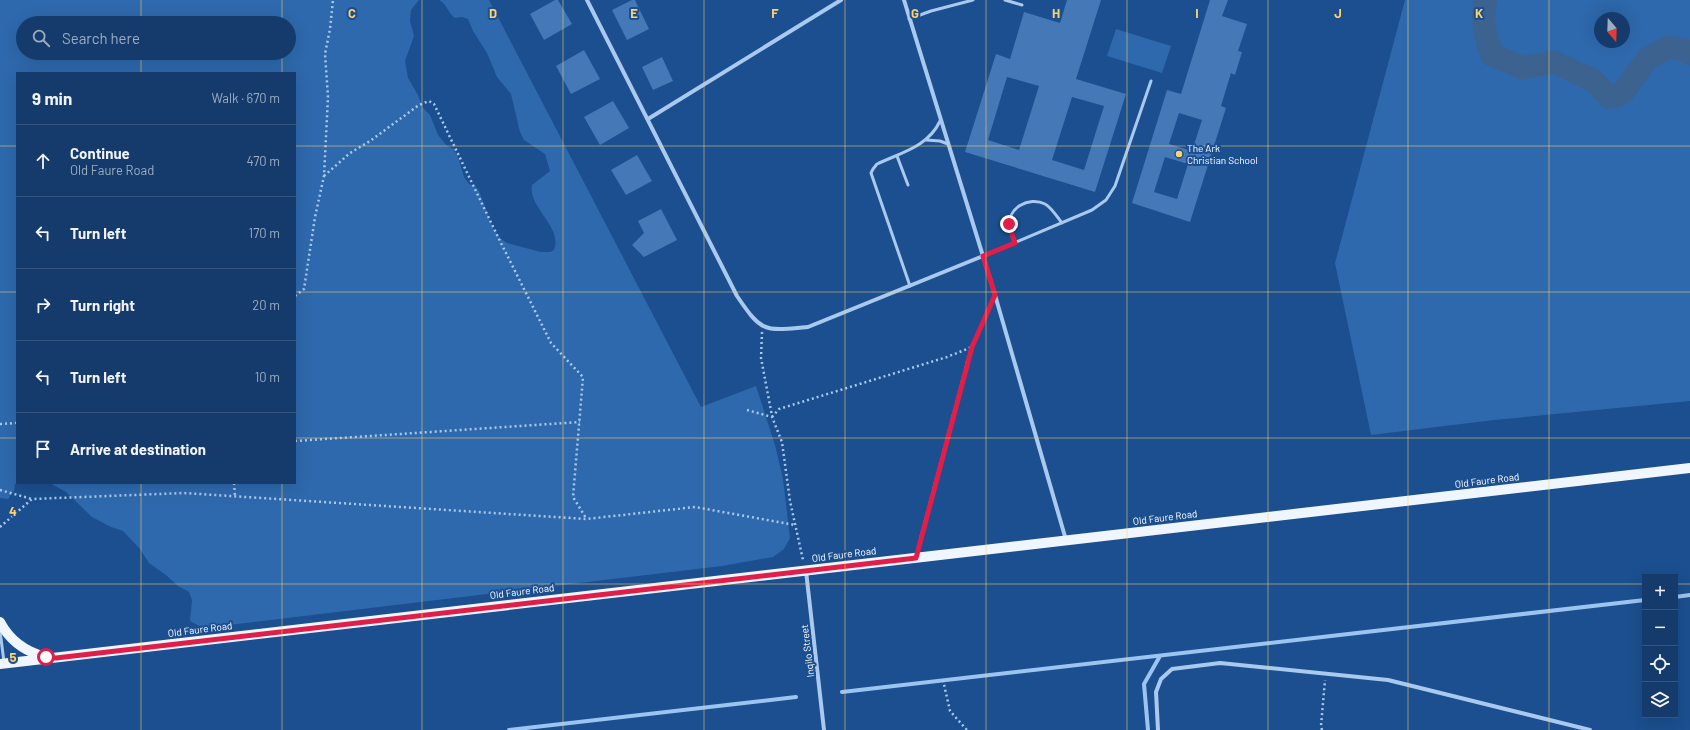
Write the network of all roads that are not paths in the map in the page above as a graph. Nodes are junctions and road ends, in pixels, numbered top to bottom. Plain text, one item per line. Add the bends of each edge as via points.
1 (587, 0) edge
2 (841, 0) edge
3 (904, 0) edge
4 (973, 0) edge
5 (1005, 0) edge
6 (1022, 4) dead end
7 (909, 19) junction
8 (1151, 81) dead end
9 (648, 119) junction
10 (940, 121) junction
11 (926, 140) junction
12 (948, 144) junction
13 (897, 156) junction
14 (908, 185) dead end
15 (1062, 223) junction
16 (1015, 243) junction
17 (983, 256) junction
18 (910, 286) junction
19 (1690, 468) edge
20 (1067, 540) junction
21 (806, 570) junction
22 (0, 622) edge
23 (0, 632) edge
24 (56, 658) junction
25 (2, 664) edge
26 (824, 730) edge
27 (1158, 730) edge
28 (1590, 730) edge

1 - 9 street
2 - 9 street
3 - 7 street
4 - 7 lane
5 - 6 lane
7 - 10 street
8 - 15 lane via 1111,193 1099,206
9 - 18 street via 737,296 752,318 763,327 778,330 808,327
10 - 11 lane
10 - 12 street
11 - 12 lane
11 - 13 lane
12 - 17 street
13 - 14 lane
13 - 18 lane via 877,164 871,173
15 - 16 lane
15 - 16 lane via 1050,207 1044,204 1033,201 1023,204 1010,218
16 - 17 lane
17 - 18 street
17 - 20 street
19 - 20 main road, Old Faure Road
20 - 21 main road, Old Faure Road
21 - 24 main road, Old Faure Road
21 - 26 street, Inqilo Street
22 - 24 main road via 9,636 25,650
23 - 25 lane
24 - 25 main road, Old Faure Road
27 - 28 street via 1156,692 1161,679 1172,669 1220,663 1388,680

